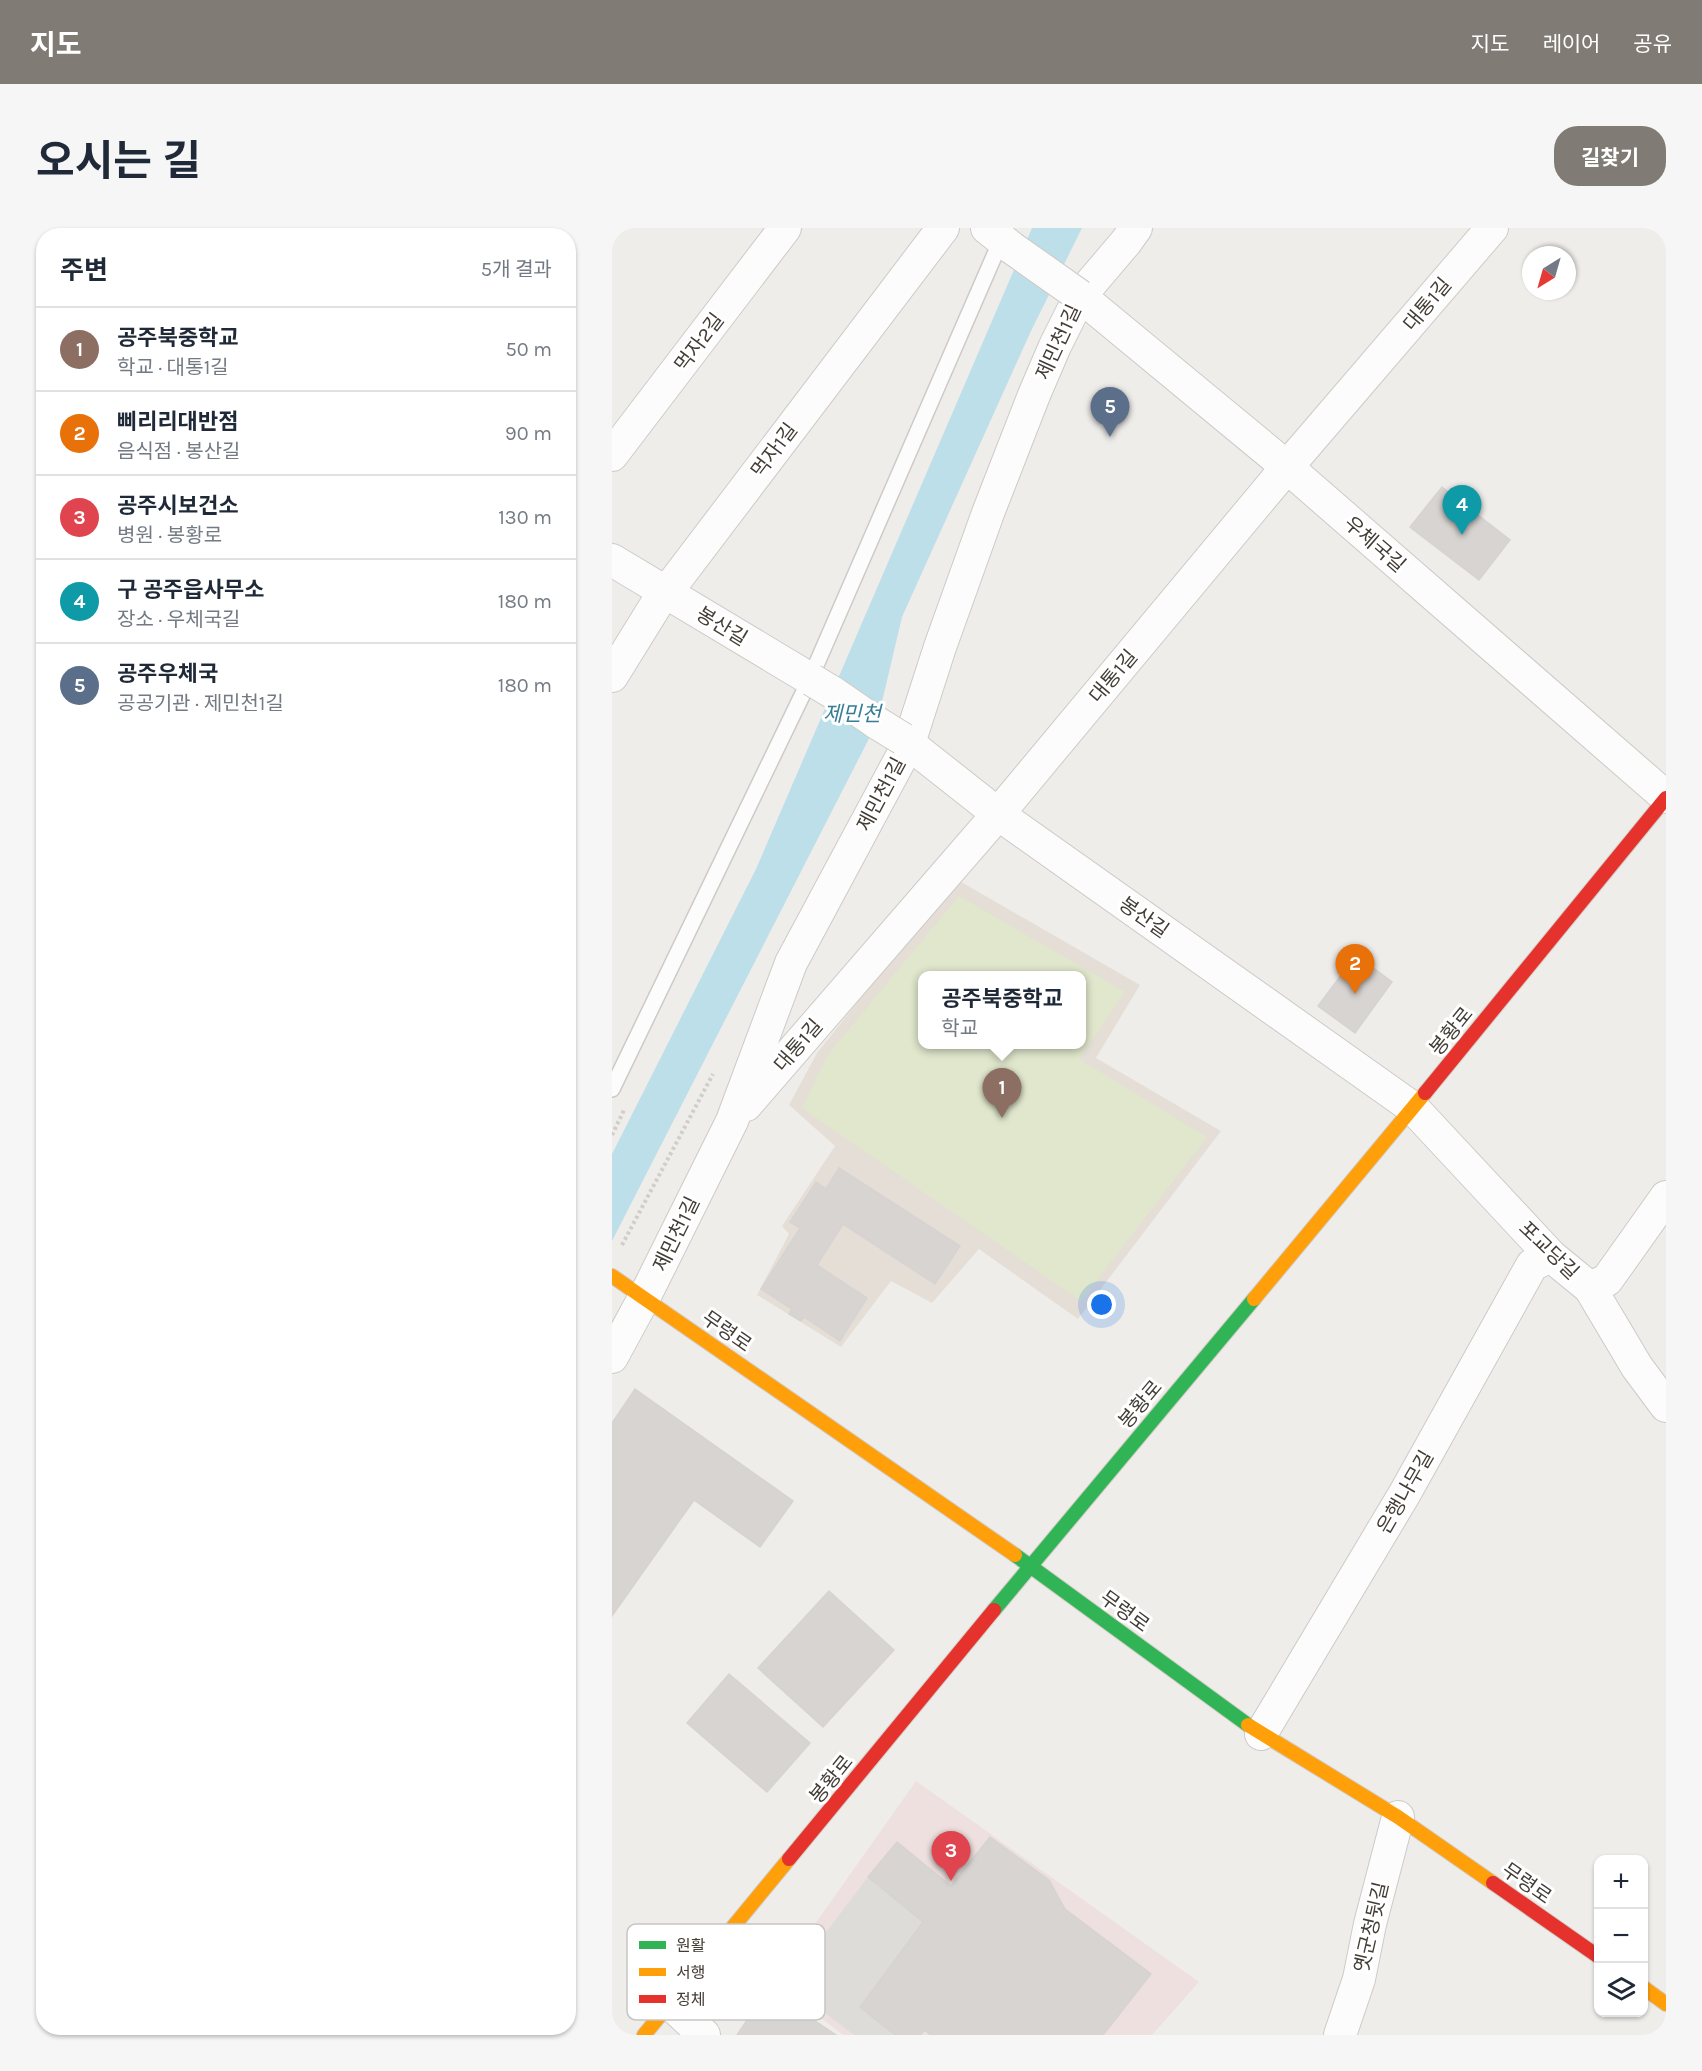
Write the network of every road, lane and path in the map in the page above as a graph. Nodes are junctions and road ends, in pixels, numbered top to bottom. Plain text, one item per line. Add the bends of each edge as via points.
1 (785, 228) edge
2 (943, 228) edge
3 (1136, 228) edge
4 (1492, 228) edge
5 (1002, 236) edge
6 (1080, 296) junction
7 (612, 455) edge
8 (1287, 467) junction
9 (612, 560) edge
10 (664, 592) junction
11 (612, 676) edge
12 (818, 684) junction
13 (906, 741) junction
14 (1666, 798) edge
15 (998, 814) junction
16 (612, 1089) edge
17 (1413, 1108) junction
18 (732, 1121) junction
19 (1666, 1197) edge
20 (1551, 1256) junction
21 (612, 1276) edge
22 (1590, 1288) junction
23 (638, 1294) junction
24 (612, 1357) edge
25 (1666, 1406) edge
26 (1031, 1566) junction
27 (1261, 1734) junction
28 (1398, 1817) junction
29 (737, 1924) edge
30 (1594, 1954) edge
31 (1648, 1991) edge
32 (1666, 2004) edge
33 (657, 2020) edge
34 (688, 2020) edge
35 (644, 2035) edge
36 (704, 2035) edge
37 (1340, 2035) edge

1 - 7 street, 먹자2길
2 - 10 street, 먹자1길
3 - 6 street, 제민천1길
4 - 8 street, 대통1길
5 - 6 street, 우체국길, bridge
5 - 12 lane
6 - 8 street, 우체국길
6 - 13 street, 제민천1길 via 1034,394
8 - 14 street, 우체국길
8 - 15 street, 대통1길
9 - 10 street, 봉산길
10 - 11 street, 먹자1길
10 - 12 street, 봉산길
12 - 13 street, 봉산길, bridge
12 - 16 lane
13 - 15 street, 봉산길
13 - 18 street, 제민천1길 via 791,963
14 - 17 main road, 봉황로
15 - 17 street, 봉산길
15 - 18 street, 대통1길
17 - 20 street, 포교당길
17 - 26 main road, 봉황로
18 - 23 street, 제민천1길
19 - 22 street via 1607,1280
20 - 22 street, 포교당길
20 - 27 street, 은행나무길 via 1532,1265 1405,1492
21 - 23 main road, 무령로
22 - 25 street, 포교당길 via 1637,1367
23 - 24 street, 제민천1길
23 - 26 main road, 무령로
26 - 27 main road, 무령로
26 - 29 main road, 봉황로
27 - 28 main road, 무령로
28 - 30 main road, 무령로
28 - 37 street, 옛군청뒷길 via 1359,1979
31 - 32 main road
33 - 35 main road, 봉황로
34 - 36 street

